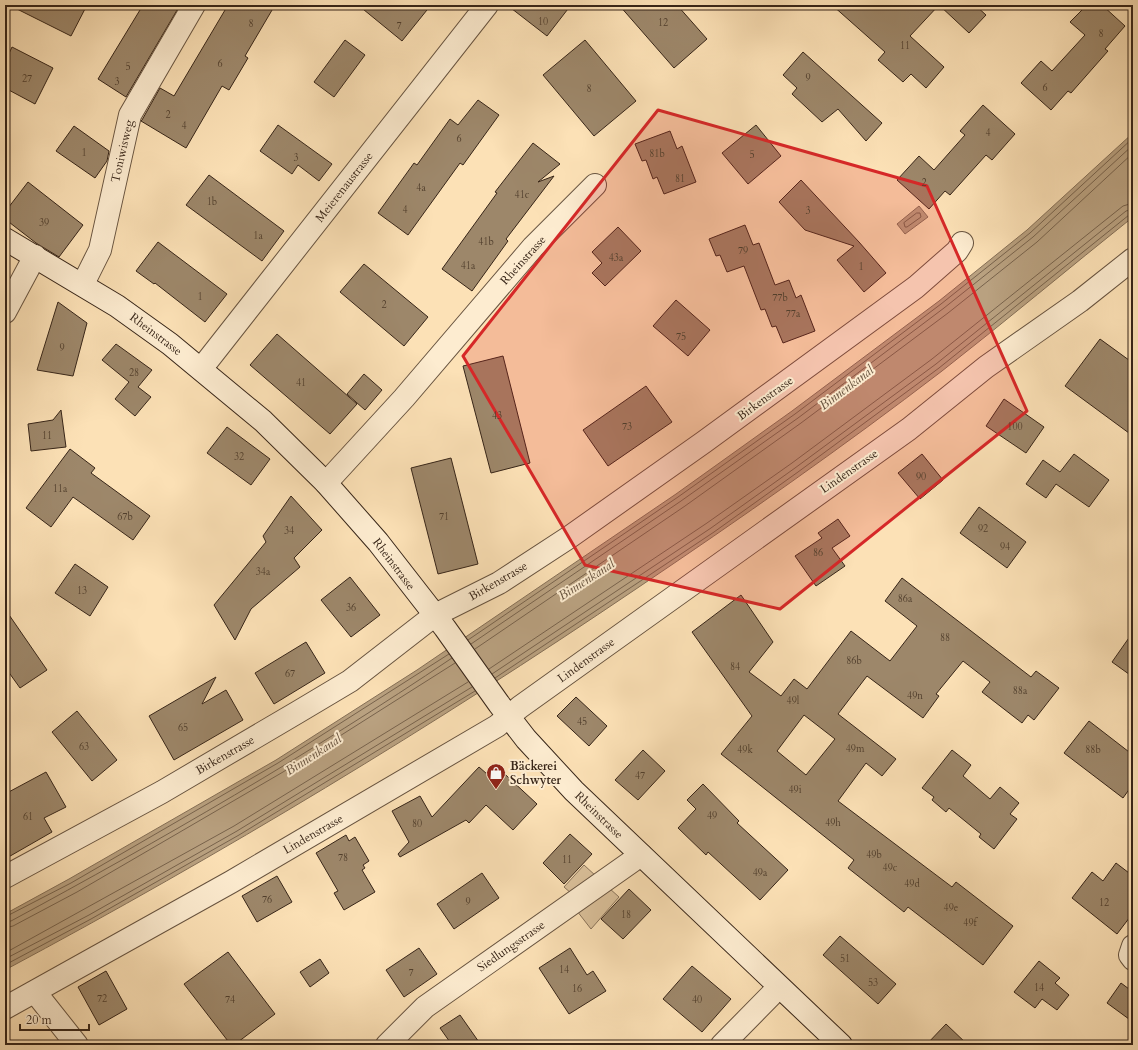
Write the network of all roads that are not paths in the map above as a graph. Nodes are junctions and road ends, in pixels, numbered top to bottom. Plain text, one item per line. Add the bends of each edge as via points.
1 (194, 5) edge
2 (487, 5) edge
3 (595, 185) dead end
4 (5, 239) edge
5 (962, 243) dead end
6 (34, 256) junction
7 (1133, 259) edge
8 (83, 284) junction
9 (5, 312) edge
10 (201, 369) junction
11 (326, 483) junction
12 (440, 621) junction
13 (504, 710) junction
14 (641, 855) junction
15 (5, 877) edge
16 (1133, 946) edge
17 (1133, 959) edge
18 (779, 987) junction
19 (35, 992) junction
20 (5, 1008) edge
21 (77, 1045) edge
22 (387, 1045) edge
23 (722, 1045) edge
24 (841, 1045) edge

1 - 8 street, Toniwisweg via 130,115 100,250
2 - 10 street, Meierenaustrasse
3 - 11 street, Rheinstrasse via 533,247 404,398
4 - 6 street, Rheinstrasse
5 - 12 street, Birkenstrasse via 957,251 916,287 622,500
6 - 8 street, Rheinstrasse
6 - 9 street
7 - 13 street, Lindenstrasse via 1080,301 986,367 909,429
8 - 10 street, Rheinstrasse via 117,306
10 - 11 street, Rheinstrasse via 263,421
11 - 12 street, Rheinstrasse via 378,542
12 - 13 street, Rheinstrasse
12 - 15 street, Birkenstrasse via 331,693 162,792
13 - 14 street, Rheinstrasse via 526,739 574,791
13 - 19 street, Lindenstrasse via 490,730 231,882
14 - 18 street, Rheinstrasse
14 - 22 street, Siedlungsstrasse via 425,1007
16 - 17 street via 1130,955
18 - 23 street
18 - 24 street, Rheinstrasse
19 - 20 street, Lindenstrasse
19 - 21 street

